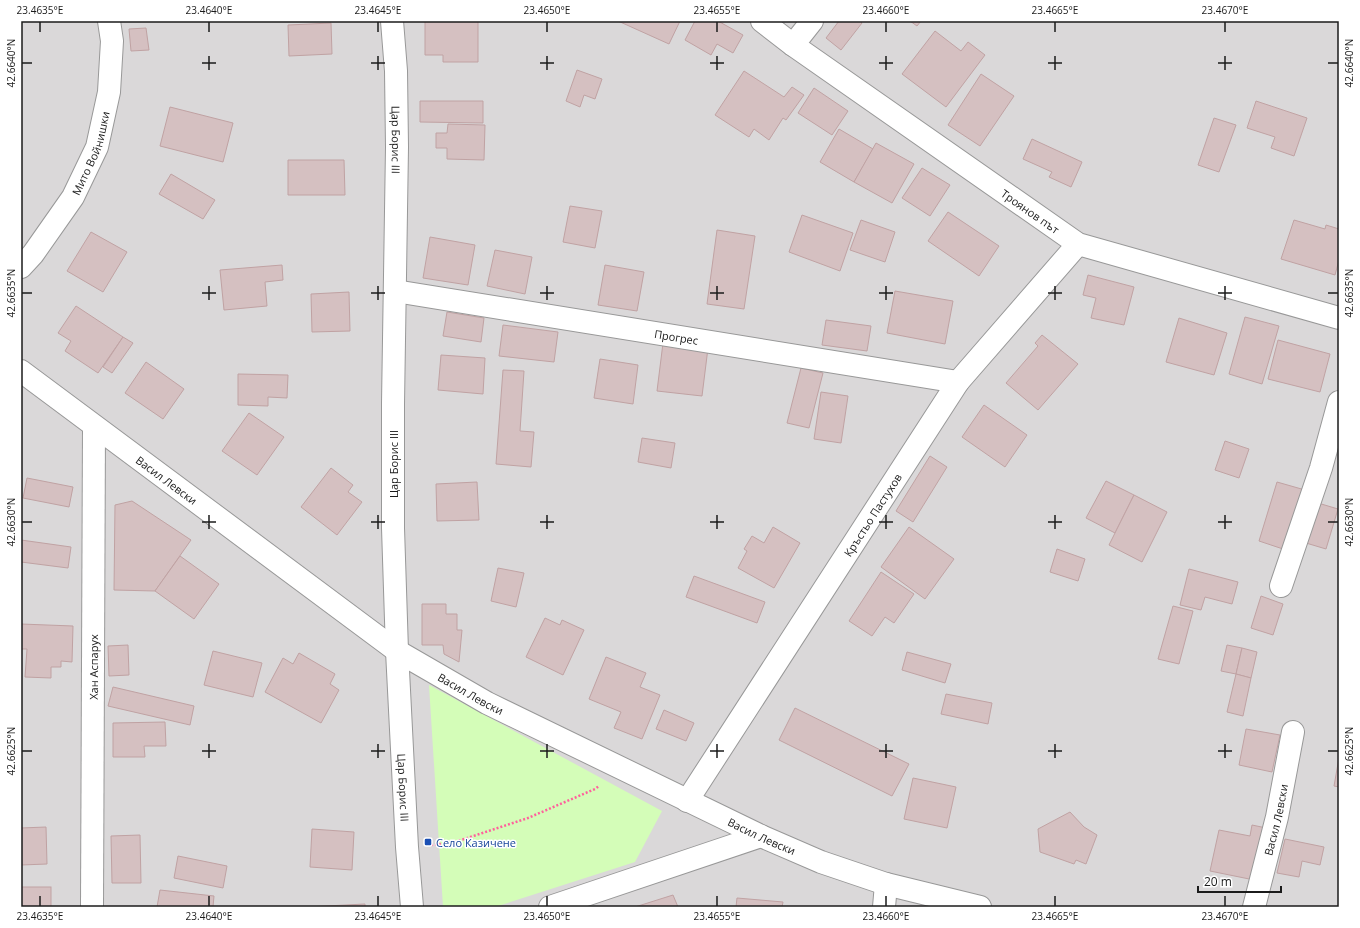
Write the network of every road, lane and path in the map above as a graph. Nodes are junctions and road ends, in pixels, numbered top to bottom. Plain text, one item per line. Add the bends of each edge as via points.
1 (109, 21) edge
2 (392, 21) edge
3 (762, 21) edge
4 (812, 21) edge
5 (793, 45) junction
6 (1078, 244) junction
7 (21, 267) edge
8 (395, 291) junction
9 (1339, 318) edge
10 (21, 371) edge
11 (958, 382) junction
12 (1339, 402) edge
13 (94, 427) junction
14 (1281, 586) dead end
15 (397, 651) junction
16 (1293, 732) dead end
17 (620, 768) junction
18 (687, 801) junction
19 (761, 836) junction
20 (407, 847) junction
21 (886, 884) junction
22 (92, 907) edge
23 (412, 907) edge
24 (550, 907) edge
25 (884, 907) edge
26 (980, 907) edge
27 (1254, 907) edge

1 - 7 street, Мито Войнишки via 112,41 109,92 97,147 73,197
2 - 8 street, Цар Борис III via 396,71 397,147
3 - 5 street, Троянов път
4 - 5 street
5 - 6 street, Троянов път
6 - 9 street, Троянов път
6 - 11 street, Кръстьо Пастухов
8 - 11 street, Прогрес
8 - 15 street, Цар Борис III via 393,528
10 - 13 street, Васил Левски
11 - 18 street, Кръстьо Пастухов
12 - 14 street via 1321,468
13 - 15 street, Васил Левски
13 - 22 street, Хан Аспарух
15 - 17 street, Васил Левски via 487,703
15 - 20 street, Цар Борис III
16 - 27 street, Васил Левски via 1277,817
17 - 18 street, Васил Левски
17 - 20 path via 596,789 528,818 452,843
18 - 19 street, Васил Левски
19 - 21 street, Васил Левски via 821,862
19 - 24 street
20 - 23 street, Цар Борис III
21 - 25 street
21 - 26 street, Васил Левски

